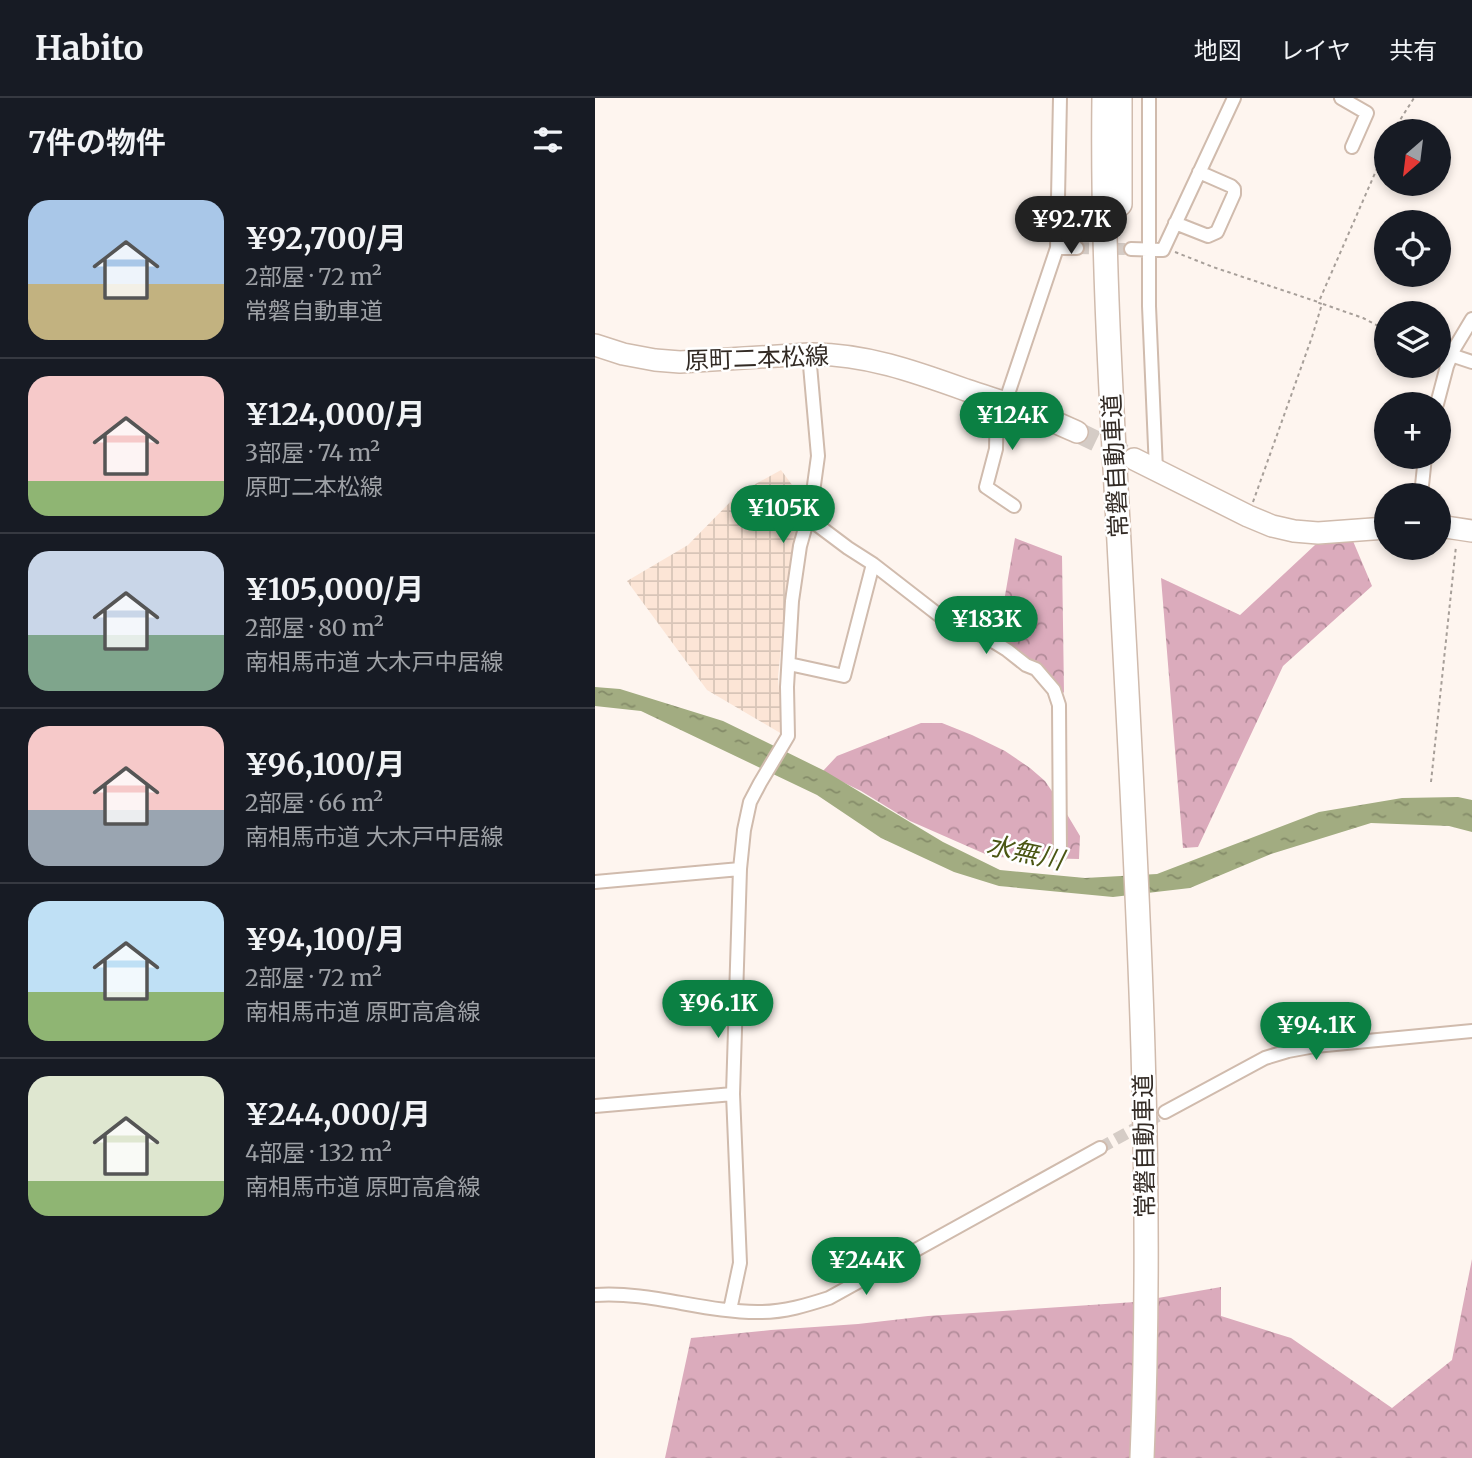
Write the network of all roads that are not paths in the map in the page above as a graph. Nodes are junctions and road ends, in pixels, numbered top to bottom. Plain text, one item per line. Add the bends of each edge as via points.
1 (1060, 98) edge
2 (1104, 98) edge
3 (1120, 98) edge
4 (1149, 98) edge
5 (1234, 98) edge
6 (1341, 98) edge
7 (1352, 147) dead end
8 (1199, 172) junction
9 (1175, 223) junction
10 (1057, 248) junction
11 (1077, 248) tunnel mouth
12 (1131, 249) tunnel mouth
13 (1150, 250) junction
14 (1472, 319) edge
15 (595, 345) edge
16 (809, 354) junction
17 (1451, 355) joint
18 (1472, 362) edge
19 (1001, 401) junction
20 (1077, 432) tunnel mouth
21 (1134, 459) tunnel mouth
22 (1156, 470) junction
23 (1014, 506) dead end
24 (808, 519) junction
25 (1374, 529) edge
26 (873, 564) junction
27 (789, 664) junction
28 (1134, 834) junction
29 (1060, 855) dead end
30 (740, 869) junction
31 (595, 882) edge
32 (1472, 1031) edge
33 (733, 1094) junction
34 (595, 1106) edge
35 (1165, 1112) tunnel mouth
36 (1100, 1148) tunnel mouth
37 (595, 1295) edge
38 (730, 1310) junction
39 (1142, 1458) edge

1 - 10 street
2 - 28 highway, 常磐自動車道 via 1106,294
3 - 28 highway, 常磐自動車道
4 - 13 street
5 - 8 street
6 - 7 street via 1367,113
8 - 9 street
8 - 9 street via 1234,190 1217,232 1208,236
9 - 13 street via 1163,250
10 - 11 street
10 - 19 street
12 - 13 street
13 - 22 street
14 - 17 street
15 - 16 main road, 原町二本松線 via 680,362
16 - 19 main road, 原町二本松線 via 891,365
16 - 24 street via 818,456
17 - 18 street
19 - 20 main road, 原町二本松線
19 - 23 street via 986,487
21 - 22 main road
22 - 25 main road via 1272,526 1318,533
24 - 26 street
24 - 27 street via 795,574
26 - 27 street via 844,676
26 - 29 street via 940,616 986,637 1036,669 1054,690 1059,705
27 - 30 street via 788,736 750,802
28 - 39 highway, 常磐自動車道 via 1146,1209
30 - 31 street
30 - 33 street
32 - 35 street via 1288,1051 1265,1058
33 - 34 street
33 - 38 street via 740,1263
36 - 38 street via 829,1298 791,1310
37 - 38 street

